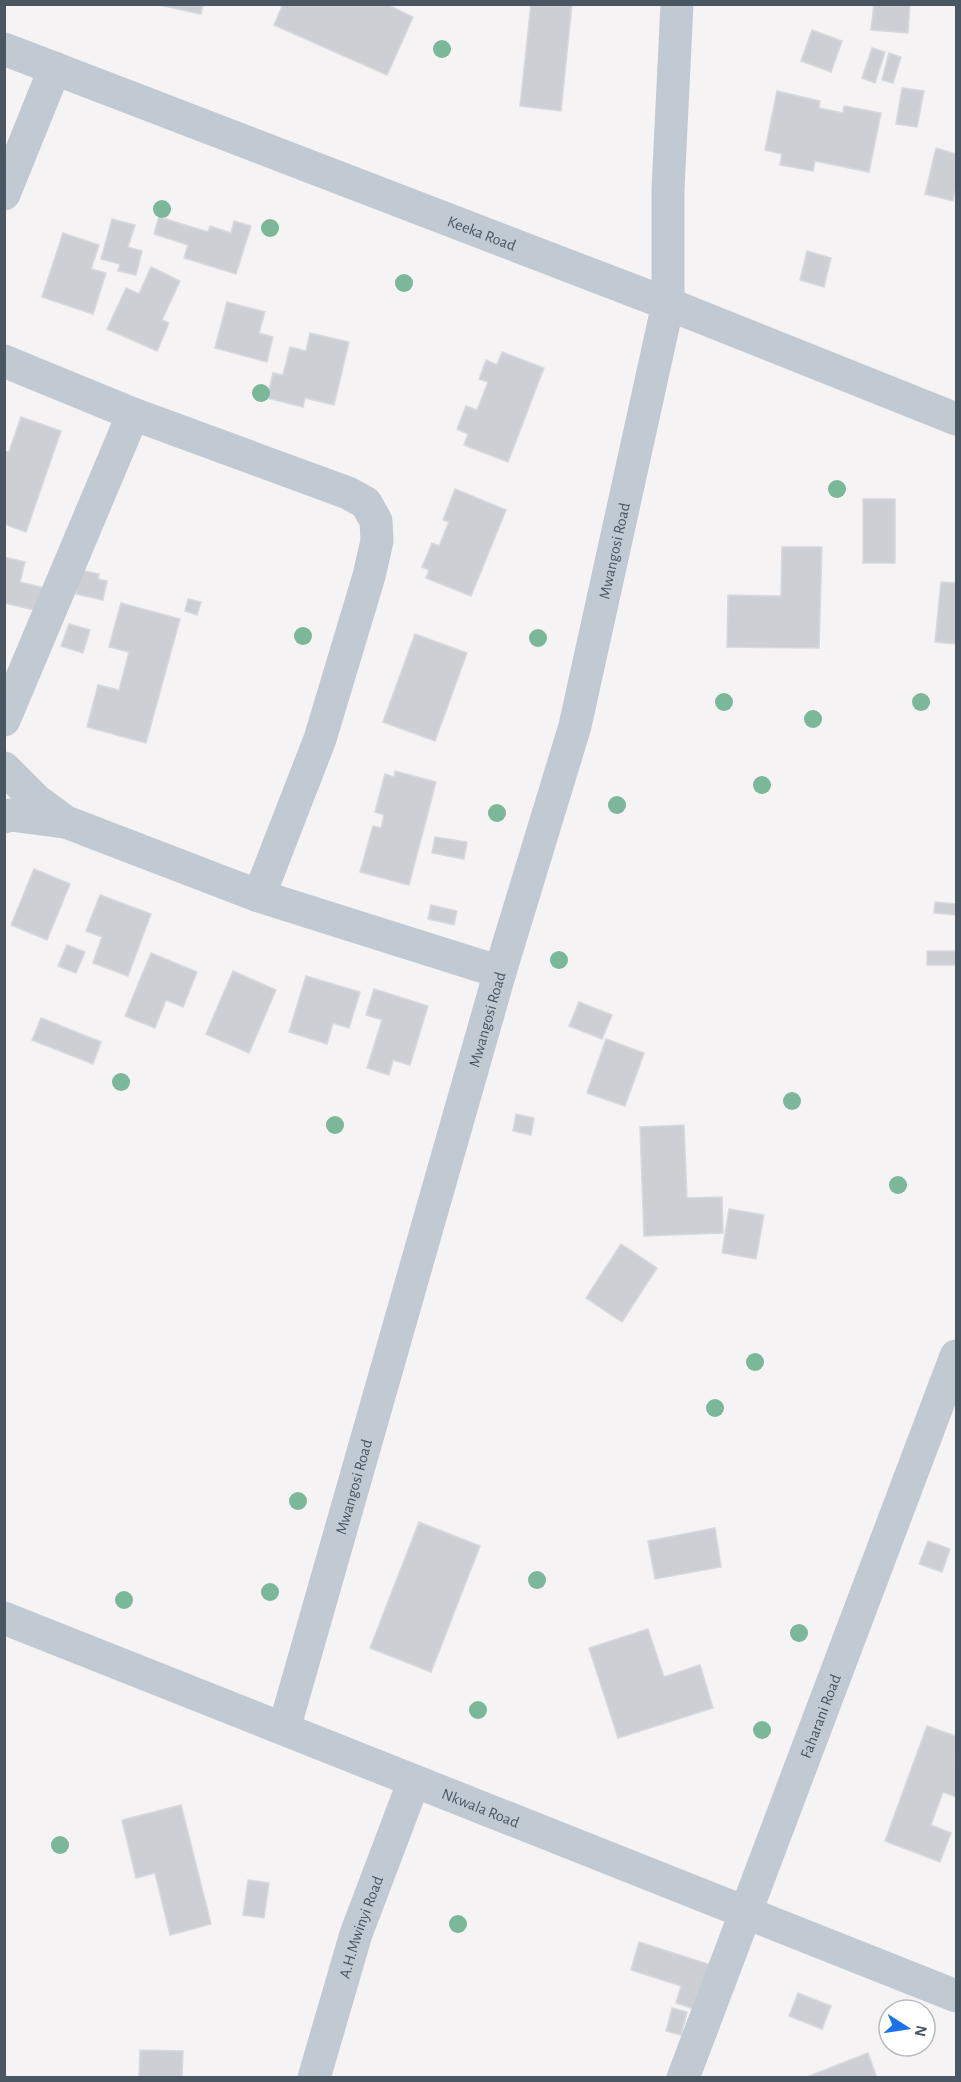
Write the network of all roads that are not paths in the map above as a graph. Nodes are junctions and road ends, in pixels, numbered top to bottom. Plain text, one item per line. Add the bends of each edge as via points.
1 (677, 4) edge
2 (4, 49) edge
3 (55, 68) junction
4 (4, 194) edge
5 (668, 304) junction
6 (4, 361) edge
7 (133, 414) junction
8 (957, 419) edge
9 (4, 720) edge
10 (4, 768) edge
11 (4, 817) edge
12 (66, 822) junction
13 (259, 896) junction
14 (500, 972) junction
15 (957, 1356) edge
16 (4, 1618) edge
17 (284, 1729) junction
18 (414, 1781) junction
19 (745, 1912) junction
20 (957, 1996) edge
21 (314, 2078) edge
22 (683, 2078) edge

1 - 5 street, Mwangosi Road via 668,189
2 - 3 street, Keeka Road
3 - 4 street
3 - 5 street, Keeka Road
5 - 8 street, Keeka Road
5 - 14 street, Mwangosi Road via 575,726
6 - 7 street
7 - 9 street
7 - 13 street via 348,493 366,503 376,521 377,541 369,576 320,739
10 - 12 street via 36,800
11 - 12 street
12 - 13 street
13 - 14 street
14 - 17 street, Mwangosi Road
15 - 19 street, Faharani Road
16 - 17 street, Nkwala Road
17 - 18 street, Nkwala Road
18 - 19 street, Nkwala Road
18 - 21 street, A.H.Mwinyi Road via 356,1934
19 - 20 street, Nkwala Road
19 - 22 street, Faharani Road

